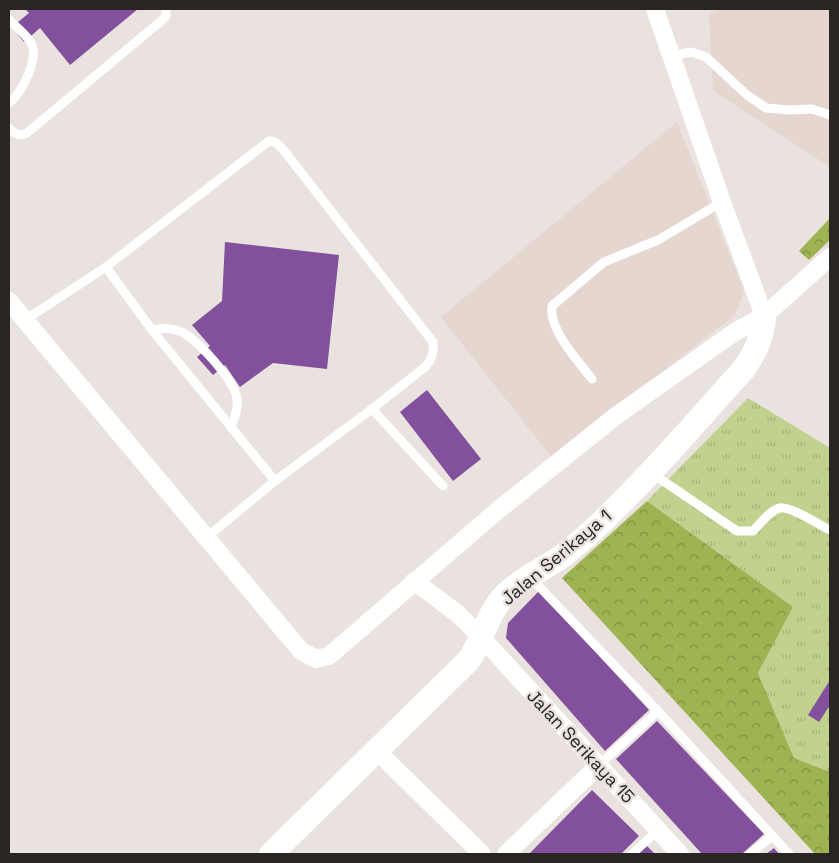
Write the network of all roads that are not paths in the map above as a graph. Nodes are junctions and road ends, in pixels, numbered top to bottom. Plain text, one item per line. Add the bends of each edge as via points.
1 (166, 9) edge
2 (655, 9) edge
3 (9, 20) edge
4 (671, 56) junction
5 (9, 103) edge
6 (830, 115) edge
7 (9, 128) edge
8 (722, 202) junction
9 (830, 257) edge
10 (106, 267) junction
11 (9, 300) edge
12 (764, 316) junction
13 (25, 320) junction
14 (152, 330) junction
15 (592, 379) dead end
16 (372, 409) junction
17 (231, 428) junction
18 (650, 472) junction
19 (275, 481) junction
20 (443, 486) dead end
21 (830, 530) edge
22 (207, 537) junction
23 (529, 576) junction
24 (414, 581) junction
25 (482, 638) junction
26 (658, 711) junction
27 (376, 750) junction
28 (598, 766) junction
29 (658, 830) junction
30 (772, 836) junction
31 (271, 854) edge
32 (482, 854) edge
33 (506, 854) edge
34 (632, 854) edge
35 (680, 854) edge
36 (750, 854) edge
37 (789, 854) edge

1 - 7 lane via 166,16 161,21 27,133 22,136
2 - 4 street
3 - 5 lane via 30,41 33,49 32,64 24,84
4 - 6 lane via 691,52 706,57 766,108 812,109
4 - 8 street
8 - 12 street
8 - 15 lane via 658,240 604,262 552,306 555,326
9 - 12 street
10 - 13 lane
10 - 14 lane
10 - 16 lane via 269,141 275,142 433,342 434,351 425,367
11 - 13 street
12 - 18 street, Jalan Serikaya 1 via 763,329 753,355
12 - 24 street via 735,332 617,415
13 - 22 street
14 - 17 lane
14 - 17 lane via 163,328 186,335 220,369 237,398
16 - 19 lane
16 - 20 lane
17 - 19 lane
18 - 21 lane via 737,532 753,531 780,508
18 - 23 street, Jalan Serikaya 1 via 589,534
19 - 22 lane
22 - 24 street via 301,651 316,659 330,656
23 - 25 street, Jalan Serikaya 1 via 500,600
23 - 26 lane
24 - 25 street, Jalan Serikaya 15 via 458,614
25 - 27 street, Jalan Serikaya 1 via 468,661
25 - 28 street, Jalan Serikaya 15
26 - 28 lane
26 - 30 lane
27 - 31 street, Jalan Serikaya 1
27 - 32 street
28 - 29 street, Jalan Serikaya 15
28 - 33 street
29 - 34 lane
29 - 35 street, Jalan Serikaya 15
30 - 36 lane
30 - 37 lane

